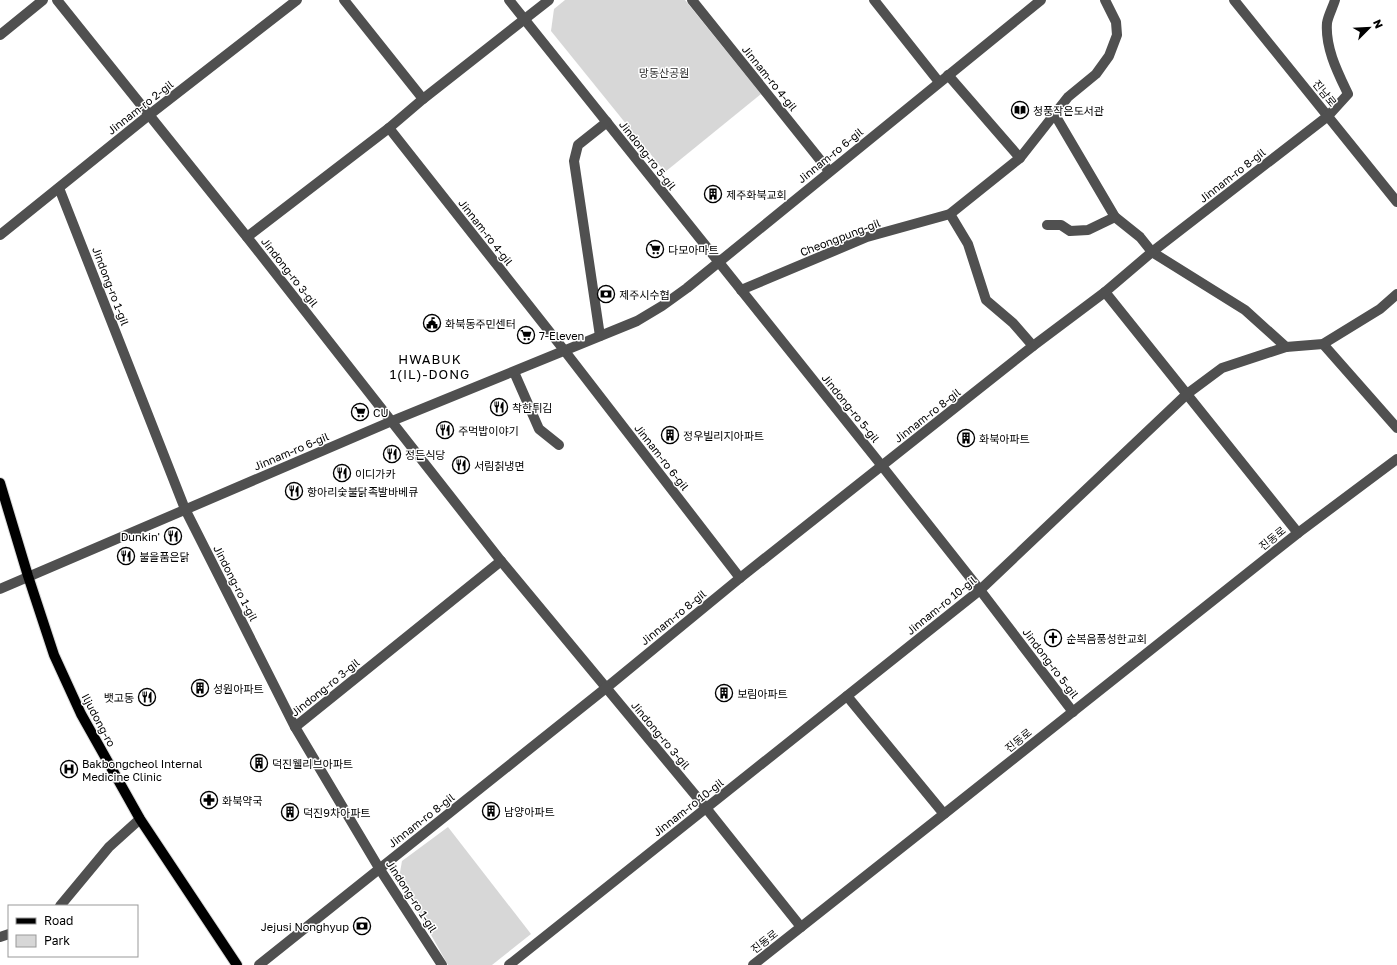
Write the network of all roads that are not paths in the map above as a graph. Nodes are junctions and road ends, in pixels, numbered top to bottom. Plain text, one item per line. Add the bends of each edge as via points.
1 (43, 0) edge
2 (57, 0) edge
3 (298, 0) edge
4 (344, 0) edge
5 (509, 0) edge
6 (549, 0) edge
7 (692, 0) edge
8 (874, 0) edge
9 (1041, 0) edge
10 (1105, 0) edge
11 (1234, 0) edge
12 (1335, 0) edge
13 (524, 19) junction
14 (0, 35) edge
15 (948, 75) junction
16 (940, 82) junction
17 (423, 99) junction
18 (149, 115) junction
19 (1055, 116) junction
20 (1328, 116) junction
21 (606, 122) junction
22 (388, 128) junction
23 (1020, 158) junction
24 (829, 171) junction
25 (59, 188) junction
26 (1397, 202) edge
27 (950, 214) junction
28 (1115, 217) junction
29 (1047, 225) dead end
30 (0, 235) edge
31 (248, 237) junction
32 (1152, 252) junction
33 (718, 263) junction
34 (741, 290) junction
35 (1105, 292) junction
36 (1397, 294) edge
37 (600, 336) junction
38 (1323, 344) junction
39 (1033, 346) junction
40 (1286, 347) junction
41 (564, 350) junction
42 (514, 372) junction
43 (1187, 394) junction
44 (392, 421) junction
45 (1397, 428) edge
46 (558, 445) dead end
47 (1397, 459) edge
48 (882, 466) junction
49 (0, 483) edge
50 (185, 509) junction
51 (1298, 532) junction
52 (501, 561) junction
53 (28, 576) junction
54 (740, 578) junction
55 (0, 589) edge
56 (980, 590) junction
57 (606, 688) junction
58 (847, 696) junction
59 (1072, 712) junction
60 (295, 727) junction
61 (706, 808) junction
62 (944, 814) junction
63 (140, 819) junction
64 (379, 868) junction
65 (61, 905) edge
66 (801, 927) junction
67 (237, 965) edge
68 (259, 965) edge
69 (442, 965) edge
70 (509, 965) edge
71 (753, 965) edge

1 - 14 street
2 - 18 street, Jindong-ro 3-gil
3 - 18 street, Jinnam-ro 2-gil
4 - 17 street
5 - 13 street, Jindong-ro 5-gil
6 - 13 street
7 - 24 street, Jinnam-ro 4-gil
8 - 16 street
9 - 15 street, Jinnam-ro 6-gil
10 - 19 street, Cheongpung-gil via 1116,22 1117,35 1109,56 1096,74 1068,97
11 - 20 street, 진남로
12 - 20 street, Jinnam-ro 8-gil via 1327,23 1328,40 1348,94
13 - 17 street
13 - 21 street, Jindong-ro 5-gil
15 - 16 street, Jinnam-ro 6-gil
15 - 23 street
16 - 24 street, Jinnam-ro 6-gil
17 - 22 street
18 - 25 street, Jinnam-ro 2-gil
18 - 31 street, Jindong-ro 3-gil
19 - 23 street, Cheongpung-gil
19 - 28 street
20 - 26 street, 진남로
20 - 32 street, Jinnam-ro 8-gil
21 - 33 street, Jindong-ro 5-gil
21 - 37 street, Jindong-ro 5-gil via 578,146 574,161
22 - 31 street
22 - 41 street, Jinnam-ro 4-gil
23 - 27 street, Cheongpung-gil
24 - 33 street, Jinnam-ro 6-gil
25 - 30 street, Jinnam-ro 2-gil
25 - 50 street, Jindong-ro 1-gil
27 - 34 street, Cheongpung-gil via 867,237
27 - 39 street via 968,244 986,300 1014,323
28 - 29 street via 1088,230 1070,232 1061,225
28 - 32 street via 1140,237
31 - 44 street, Jindong-ro 3-gil
32 - 35 street, Jinnam-ro 8-gil
32 - 40 street via 1245,310
33 - 34 street, Jindong-ro 5-gil
33 - 37 street, Jinnam-ro 6-gil via 662,306 636,321
34 - 48 street, Jindong-ro 5-gil
35 - 39 street, Jinnam-ro 8-gil
35 - 43 street
36 - 38 street, Jinnam-ro 10-gil via 1380,309
37 - 41 street, Jinnam-ro 6-gil
38 - 40 street, Jinnam-ro 10-gil
38 - 45 street
39 - 48 street, Jinnam-ro 8-gil
40 - 43 street, Jinnam-ro 10-gil via 1222,368
41 - 42 street, Jinnam-ro 6-gil
41 - 54 street, Jinnam-ro 6-gil
42 - 44 street, Jinnam-ro 6-gil
42 - 46 street via 539,429
43 - 51 street, 진동로
43 - 56 street, Jinnam-ro 10-gil
44 - 50 street, Jinnam-ro 6-gil
44 - 52 street, Jindong-ro 3-gil
47 - 51 street, 진동로
48 - 54 street, Jinnam-ro 8-gil
48 - 56 street, Jindong-ro 5-gil
49 - 53 main road, Iljudong-ro
50 - 53 street, Jinnam-ro 6-gil
50 - 60 street, Jindong-ro 1-gil
51 - 59 street, 진동로
52 - 57 street, Jindong-ro 3-gil
52 - 60 street, Jindong-ro 3-gil
53 - 55 street, Jinnam-ro 6-gil
53 - 63 main road, Iljudong-ro via 54,655 81,714
54 - 57 street, Jinnam-ro 8-gil
56 - 58 street, Jinnam-ro 10-gil
56 - 59 street, Jindong-ro 5-gil
57 - 61 street, Jindong-ro 3-gil
57 - 64 street, Jinnam-ro 8-gil
58 - 61 street, Jinnam-ro 10-gil
58 - 62 street
59 - 62 street, 진동로
60 - 64 street, Jindong-ro 1-gil
61 - 66 street, Jindong-ro 3-gil
61 - 70 street, Jinnam-ro 10-gil
62 - 66 street, 진동로
63 - 65 street via 109,847
63 - 67 main road, Iljudong-ro
64 - 68 street, Jinnam-ro 8-gil
64 - 69 street, Jindong-ro 1-gil
66 - 71 street, 진동로

